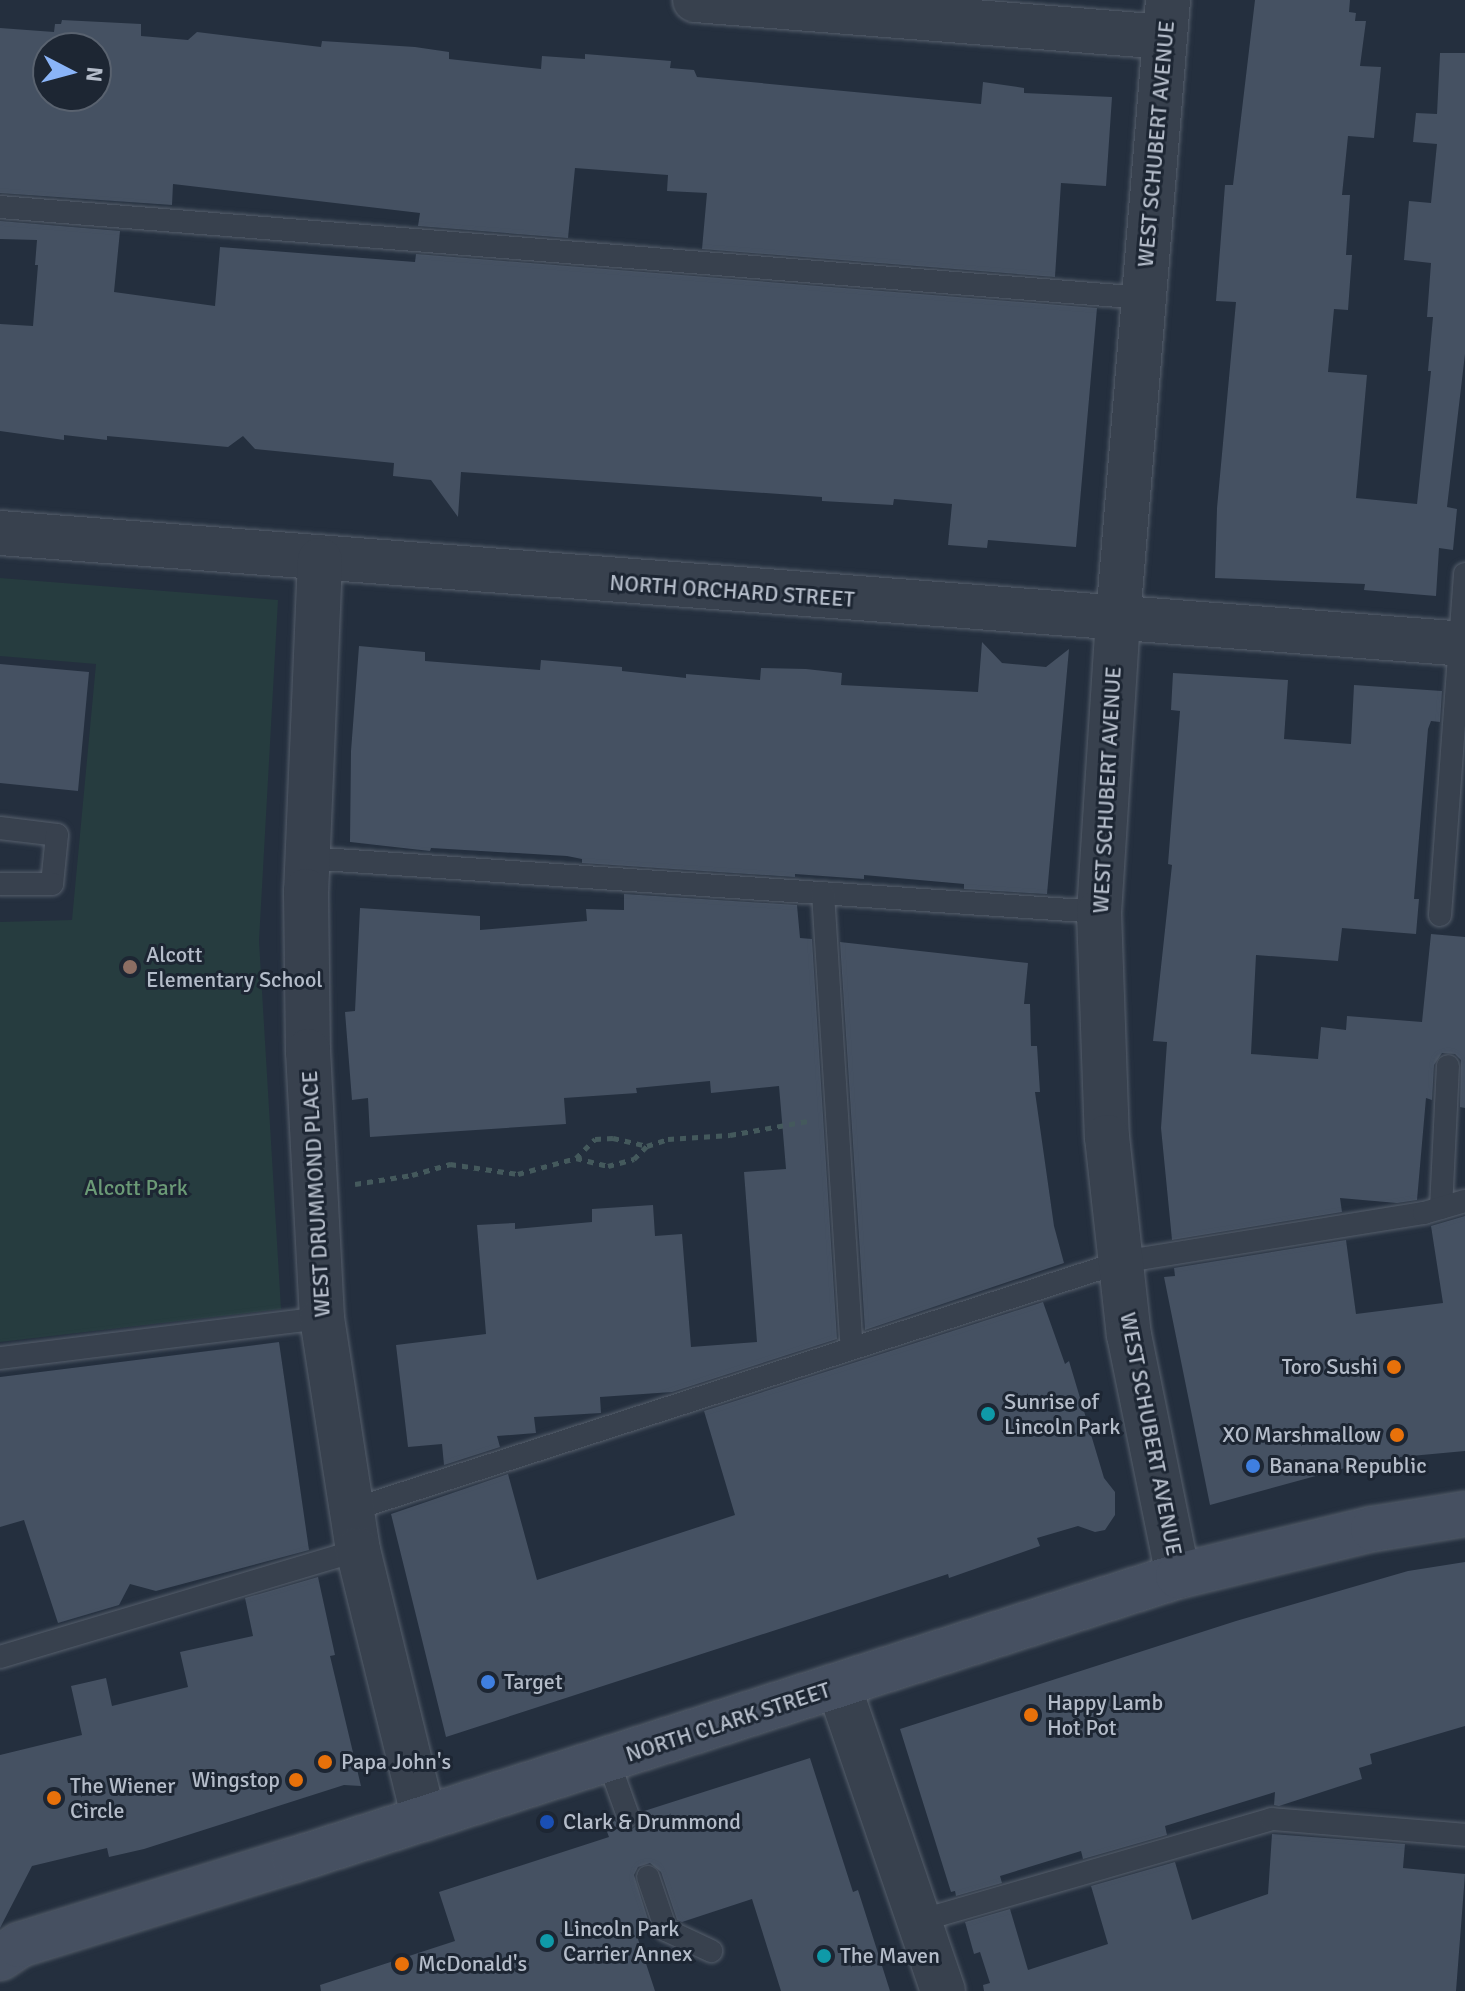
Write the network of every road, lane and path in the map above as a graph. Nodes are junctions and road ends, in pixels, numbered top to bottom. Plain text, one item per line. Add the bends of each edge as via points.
1 (695, 0) edge
2 (1166, 18) edge
3 (0, 207) edge
4 (1144, 298) junction
5 (0, 533) edge
6 (320, 560) junction
7 (1465, 574) edge
8 (1118, 619) junction
9 (1462, 644) edge
10 (0, 828) edge
11 (307, 858) junction
12 (0, 884) edge
13 (823, 893) junction
14 (1099, 912) junction
15 (1440, 915) dead end
16 (1448, 1066) dead end
17 (837, 1118) junction
18 (647, 1146) junction
19 (576, 1158) junction
20 (348, 1185) dead end
21 (1465, 1201) edge
22 (1441, 1208) junction
23 (1121, 1262) junction
24 (322, 1318) junction
25 (852, 1348) junction
26 (0, 1358) edge
27 (1465, 1514) edge
28 (354, 1530) junction
29 (1178, 1576) junction
30 (0, 1657) edge
31 (839, 1687) junction
32 (608, 1760) junction
33 (628, 1816) dead end
34 (424, 1818) junction
35 (1465, 1835) edge
36 (648, 1877) dead end
37 (919, 1921) junction
38 (711, 1951) dead end
39 (0, 1958) edge
40 (943, 1991) edge

1 - 2 street
2 - 4 street, WEST SCHUBERT AVENUE
3 - 4 lane
4 - 8 street, WEST SCHUBERT AVENUE
5 - 6 street, NORTH ORCHARD STREET
6 - 8 street, NORTH ORCHARD STREET
6 - 11 street, WEST DRUMMOND PLACE
7 - 9 lane
8 - 9 street, NORTH ORCHARD STREET
8 - 14 street, WEST SCHUBERT AVENUE
9 - 15 lane
10 - 12 lane via 57,835 52,884
11 - 13 lane
11 - 24 street, WEST DRUMMOND PLACE via 308,1051
13 - 14 lane
13 - 17 lane
14 - 23 street, WEST SCHUBERT AVENUE via 1107,1137
16 - 22 lane
17 - 18 path
17 - 25 lane
18 - 19 path via 622,1165 593,1165
18 - 19 path via 595,1139
19 - 20 path via 518,1174 450,1164
21 - 22 lane
22 - 23 lane
23 - 25 lane
23 - 29 street, WEST SCHUBERT AVENUE via 1132,1351
24 - 26 lane
24 - 28 street, WEST DRUMMOND PLACE
25 - 28 lane
27 - 29 main road, NORTH CLARK STREET via 1373,1529
28 - 30 lane
28 - 34 street, WEST DRUMMOND PLACE
29 - 31 main road, NORTH CLARK STREET
31 - 32 main road, NORTH CLARK STREET
31 - 37 street
32 - 33 lane
32 - 34 main road, NORTH CLARK STREET
34 - 39 main road, NORTH CLARK STREET via 19,1945
35 - 37 lane via 1272,1819
36 - 38 lane via 666,1930
37 - 40 street

